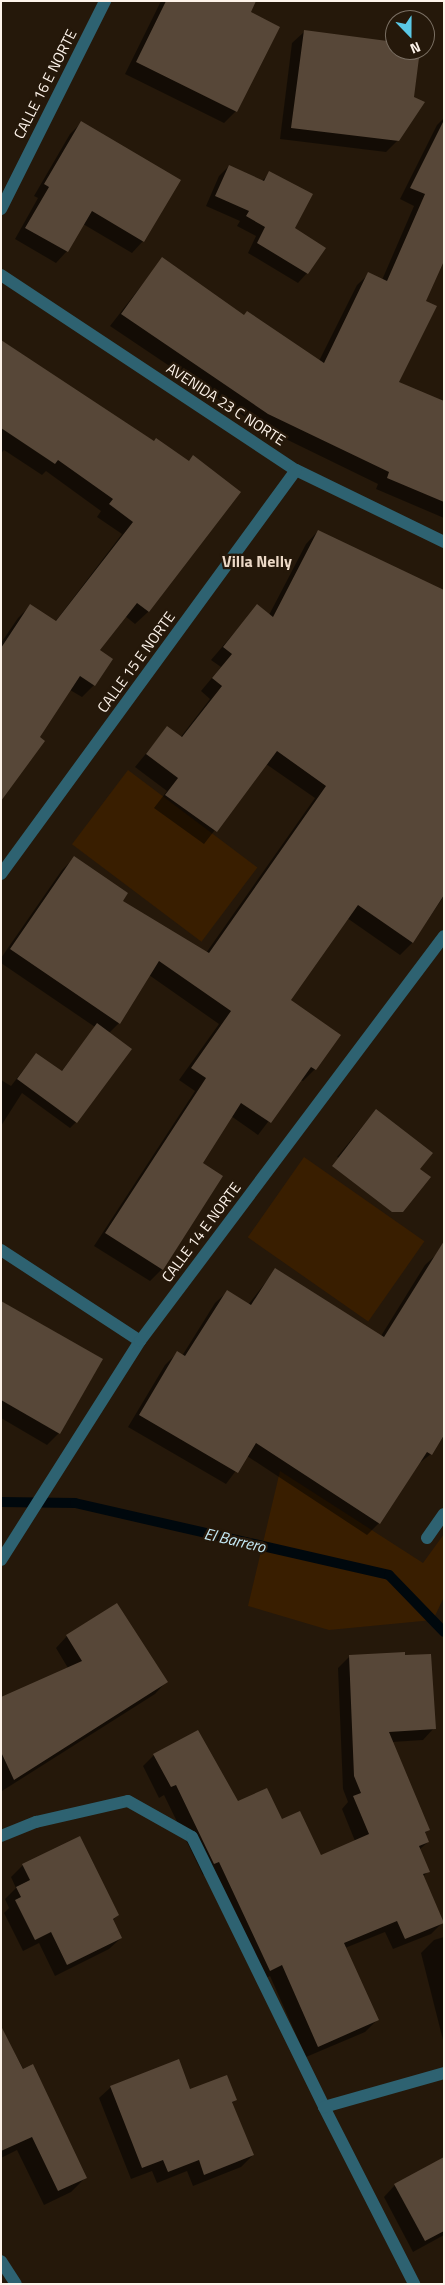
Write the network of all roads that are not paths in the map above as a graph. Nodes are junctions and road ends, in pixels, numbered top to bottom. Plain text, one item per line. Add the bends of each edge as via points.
1 (105, 1) edge
2 (1, 208) edge
3 (1, 275) edge
4 (296, 470) junction
5 (444, 542) edge
6 (1, 874) edge
7 (444, 936) edge
8 (1, 1250) edge
9 (140, 1341) junction
10 (444, 1514) edge
11 (427, 1538) dead end
12 (1, 1560) edge
13 (1, 1836) edge
14 (444, 2073) edge
15 (324, 2106) junction
16 (1, 2261) edge
17 (16, 2284) edge
18 (414, 2284) edge

1 - 2 street, CALLE 16 E NORTE
3 - 4 street, AVENIDA 23 C NORTE
4 - 5 street, AVENIDA 23 C NORTE
4 - 6 street, CALLE 15 E NORTE
7 - 9 street, CALLE 14 E NORTE
8 - 9 street
9 - 12 street, CALLE 14 E NORTE
10 - 11 street
13 - 15 street via 36,1822 128,1802 192,1837
14 - 15 street
15 - 18 street
16 - 17 street

